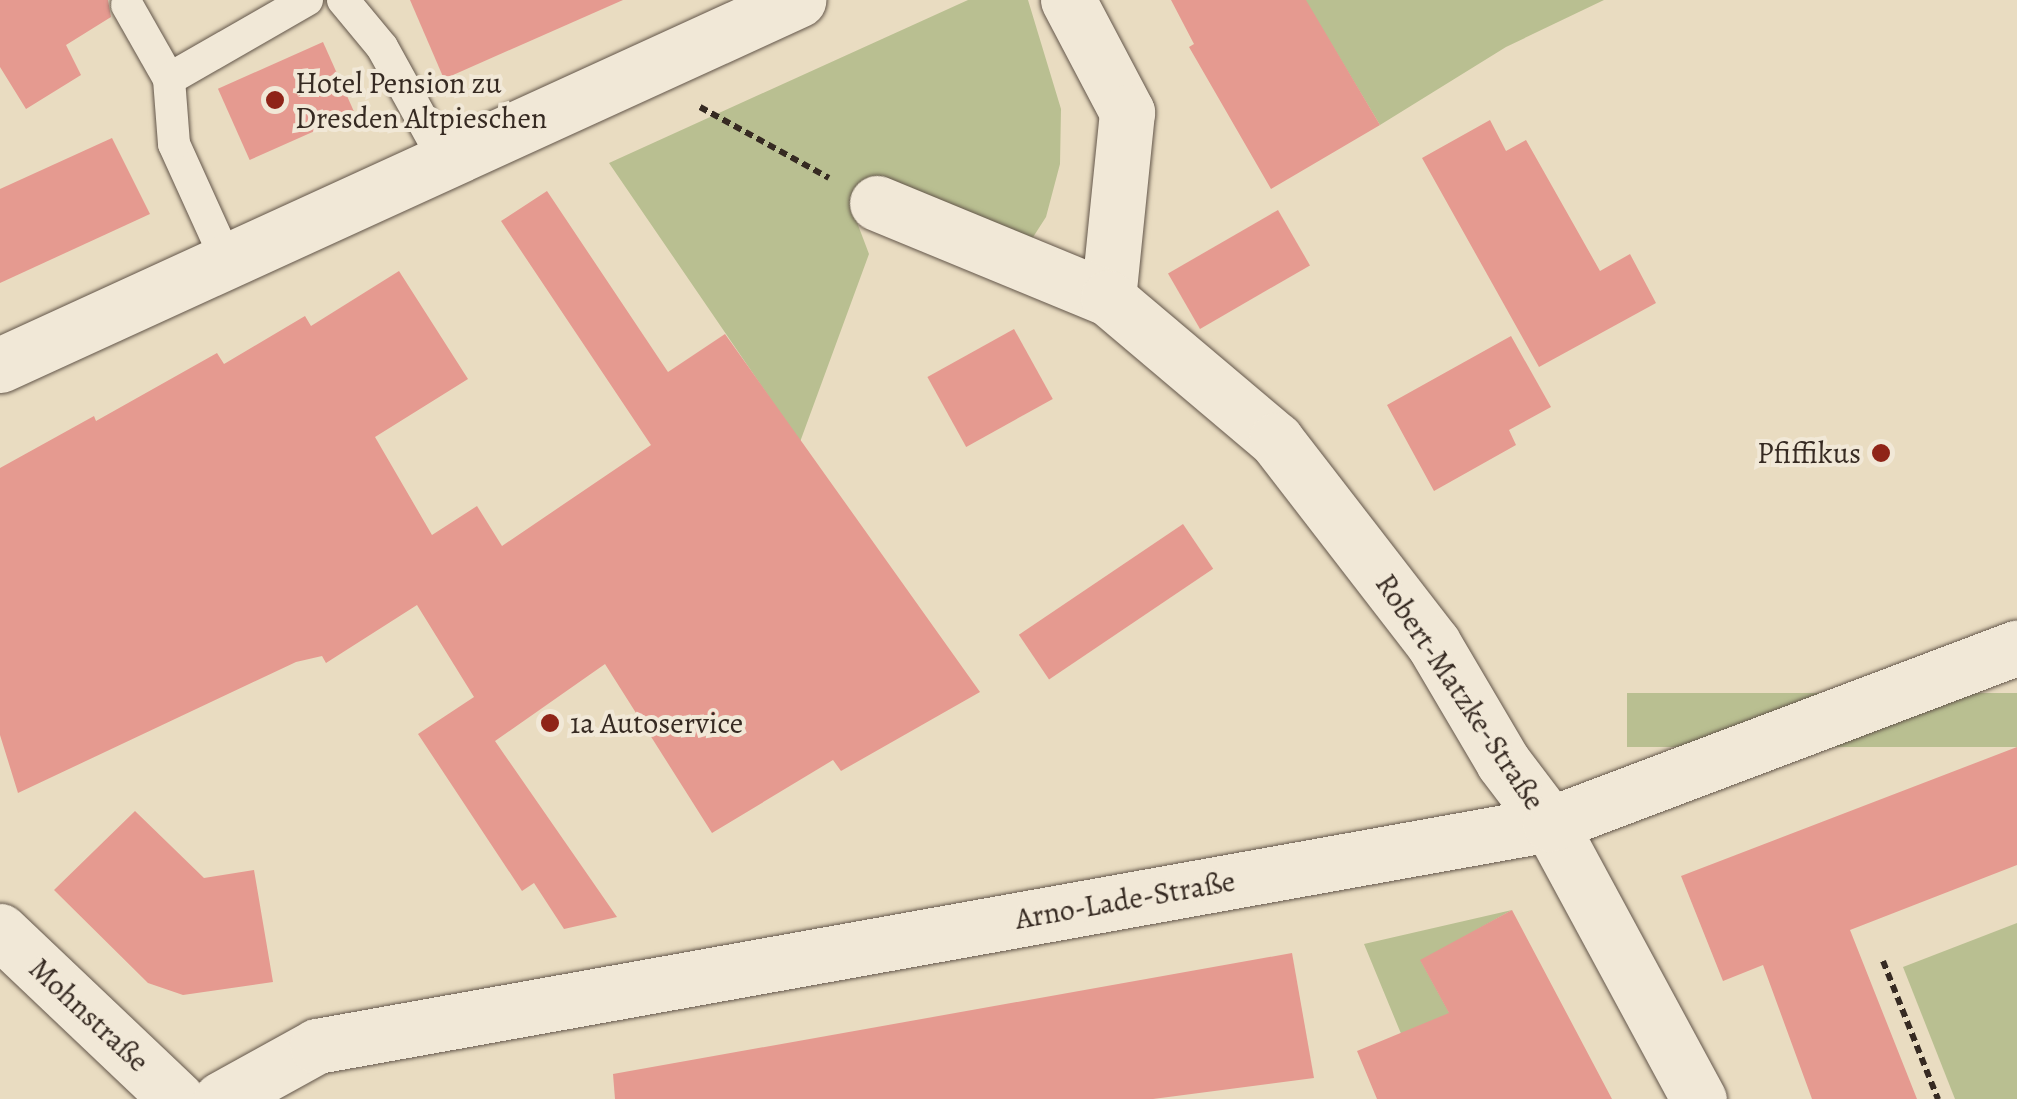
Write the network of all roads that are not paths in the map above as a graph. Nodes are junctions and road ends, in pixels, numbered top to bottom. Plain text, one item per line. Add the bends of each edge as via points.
1 (307, 0) edge
2 (343, 0) edge
3 (798, 0) edge
4 (1068, 0) edge
5 (127, 5) dead end
6 (170, 80) junction
7 (445, 162) junction
8 (877, 203) road end
9 (227, 262) junction
10 (1108, 298) junction
11 (0, 365) edge
12 (2017, 648) edge
13 (1550, 824) junction
14 (0, 931) edge
15 (177, 1099) edge
16 (221, 1099) edge
17 (1699, 1099) edge

1 - 6 lane
2 - 7 lane via 382,47
3 - 7 street
4 - 10 street via 1128,112
5 - 6 lane
6 - 9 lane via 174,144
7 - 9 street
8 - 10 street, Robert-Matzke-Straße
9 - 11 street
10 - 13 street, Robert-Matzke-Straße via 1276,440 1433,643 1503,762
12 - 13 street, Arno-Lade-Straße
13 - 16 street, Arno-Lade-Straße via 316,1046
13 - 17 street, Robert-Matzke-Straße
14 - 15 street, Mohnstraße

